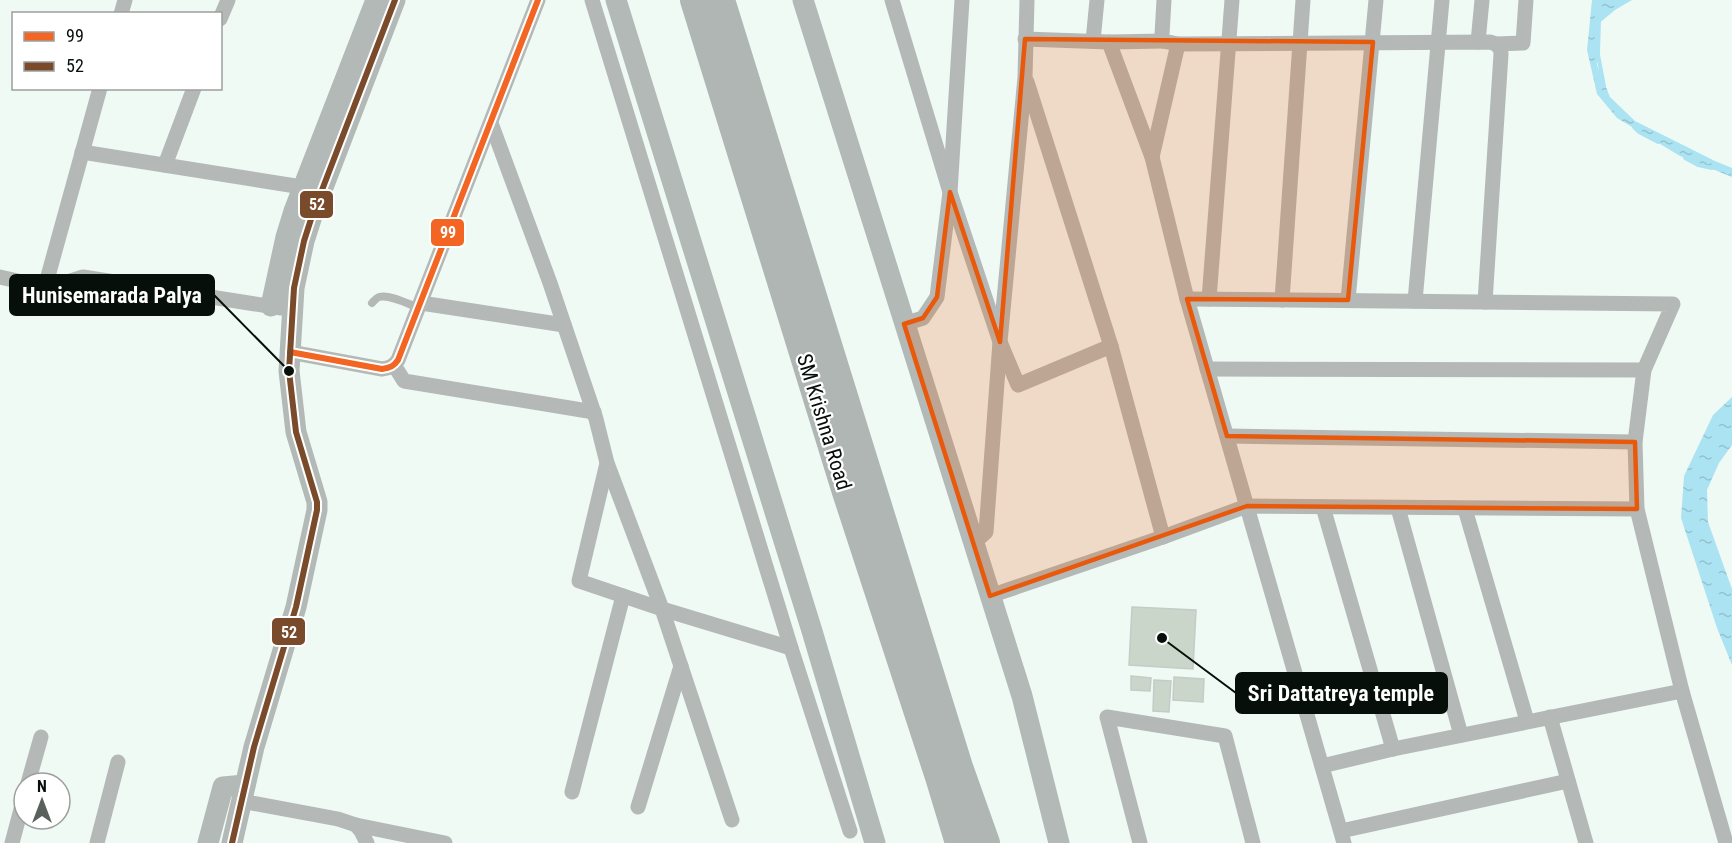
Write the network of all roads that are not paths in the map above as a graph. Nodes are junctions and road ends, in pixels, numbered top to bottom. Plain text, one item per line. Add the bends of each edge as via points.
1 (228, 0) edge
2 (376, 0) edge
3 (395, 0) edge
4 (538, 0) edge
5 (592, 0) edge
6 (616, 0) edge
7 (694, 0) edge
8 (721, 0) edge
9 (803, 0) edge
10 (892, 0) edge
11 (962, 0) edge
12 (1027, 0) edge
13 (1097, 0) edge
14 (1164, 0) edge
15 (1232, 0) edge
16 (1303, 0) edge
17 (1376, 0) edge
18 (1442, 0) edge
19 (1482, 0) edge
20 (1526, 0) edge
21 (222, 14) edge
22 (1025, 39) junction
23 (1101, 41) junction
24 (1170, 42) junction
25 (1300, 42) junction
26 (1373, 42) junction
27 (1438, 42) junction
28 (1478, 42) junction
29 (1228, 43) junction
30 (1496, 44) junction
31 (1025, 76) junction
32 (99, 90) edge
33 (193, 90) edge
34 (491, 123) junction
35 (82, 152) junction
36 (1152, 157) junction
37 (165, 165) junction
38 (302, 187) junction
39 (950, 192) junction
40 (0, 277) edge
41 (45, 287) junction
42 (1187, 299) junction
43 (1209, 299) junction
44 (1282, 300) junction
45 (1348, 300) junction
46 (1414, 301) junction
47 (1485, 302) junction
48 (372, 303) dead end
49 (420, 305) junction
50 (271, 306) junction
51 (293, 310) junction
52 (904, 324) junction
53 (564, 325) junction
54 (1000, 342) junction
55 (1111, 345) junction
56 (290, 352) junction
57 (394, 365) junction
58 (1207, 369) junction
59 (1644, 370) junction
60 (594, 412) junction
61 (1227, 436) junction
62 (1635, 442) junction
63 (607, 463) junction
64 (1247, 506) junction
65 (1323, 507) junction
66 (1398, 508) junction
67 (1466, 508) junction
68 (1637, 510) junction
69 (1163, 537) junction
70 (974, 543) junction
71 (623, 596) junction
72 (990, 596) junction
73 (662, 609) junction
74 (791, 648) junction
75 (681, 666) junction
76 (1682, 691) junction
77 (1550, 717) junction
78 (1527, 721) junction
79 (1461, 735) junction
80 (41, 737) dead end
81 (1393, 749) junction
82 (118, 762) dead end
83 (1322, 766) junction
84 (31, 771) edge
85 (949, 772) junction
86 (1568, 781) junction
87 (572, 792) dead end
88 (243, 793) junction
89 (638, 807) dead end
90 (732, 820) dead end
91 (356, 825) junction
92 (850, 831) dead end
93 (1342, 837) edge
94 (97, 843) edge
95 (208, 843) edge
96 (232, 843) edge
97 (367, 843) edge
98 (445, 843) edge
99 (875, 843) edge
100 (959, 843) edge
101 (986, 843) edge
102 (1059, 843) edge
103 (1140, 843) edge
104 (1253, 843) edge
105 (1586, 843) edge
106 (1726, 843) edge

1 - 21 street
2 - 38 street
3 - 51 street via 312,216 294,288
4 - 34 street
5 - 74 street
6 - 99 street
7 - 85 highway, SM Krishna Road via 846,492
8 - 85 highway, SM Krishna Road
9 - 52 street
10 - 39 street
11 - 39 street
12 - 22 street
13 - 23 street
14 - 24 street via 1162,35
15 - 29 street
16 - 25 street
17 - 26 street
18 - 27 street
19 - 28 street
20 - 30 street via 1523,43
22 - 23 street
22 - 31 street
23 - 24 street
23 - 36 street
24 - 29 street
24 - 36 street
25 - 26 street
25 - 29 street
25 - 44 street
26 - 27 street
26 - 45 street
27 - 28 street
27 - 46 street
28 - 30 street
29 - 43 street
30 - 47 street via 1502,54
31 - 54 street
31 - 55 street
32 - 35 street
33 - 37 street
34 - 49 street
34 - 53 street
35 - 37 street
35 - 41 street
36 - 42 street
37 - 38 street
38 - 50 street
39 - 52 street via 937,297 923,318
39 - 54 street
40 - 41 street
41 - 50 street via 83,277
42 - 43 street
42 - 58 street
43 - 44 street
44 - 45 street
45 - 46 street
46 - 47 street
47 - 59 street via 1673,304
48 - 49 lane via 380,297
49 - 53 street
49 - 57 street
50 - 51 street
51 - 56 street
52 - 70 street
53 - 60 street
54 - 55 street via 1018,385
54 - 70 street via 986,532
55 - 69 street
56 - 57 street via 382,369
56 - 88 street via 296,432 317,510 296,607
57 - 60 street via 404,381
58 - 59 street
58 - 61 street
59 - 62 street
60 - 63 street
61 - 62 street
61 - 64 street
62 - 68 street
63 - 71 street via 579,580
63 - 73 street
64 - 65 street
64 - 69 street
64 - 83 street
65 - 66 street
65 - 81 street
66 - 67 street
66 - 79 street
67 - 68 street
67 - 78 street
68 - 76 street
69 - 72 street
70 - 72 street
71 - 73 street
71 - 87 street
72 - 102 street via 1022,696
73 - 74 street
73 - 75 street
74 - 92 street
75 - 89 street
75 - 90 street
76 - 77 street
76 - 106 street
77 - 78 street
77 - 86 street
78 - 79 street
79 - 81 street
80 - 84 street
81 - 83 street
82 - 94 street
83 - 93 street
85 - 100 highway, SM Krishna Road
85 - 101 highway, SM Krishna Road
86 - 93 street
86 - 105 street
88 - 91 street
88 - 95 street via 223,787
88 - 96 street
91 - 97 street
91 - 98 street
103 - 104 street via 1107,717 1225,736

